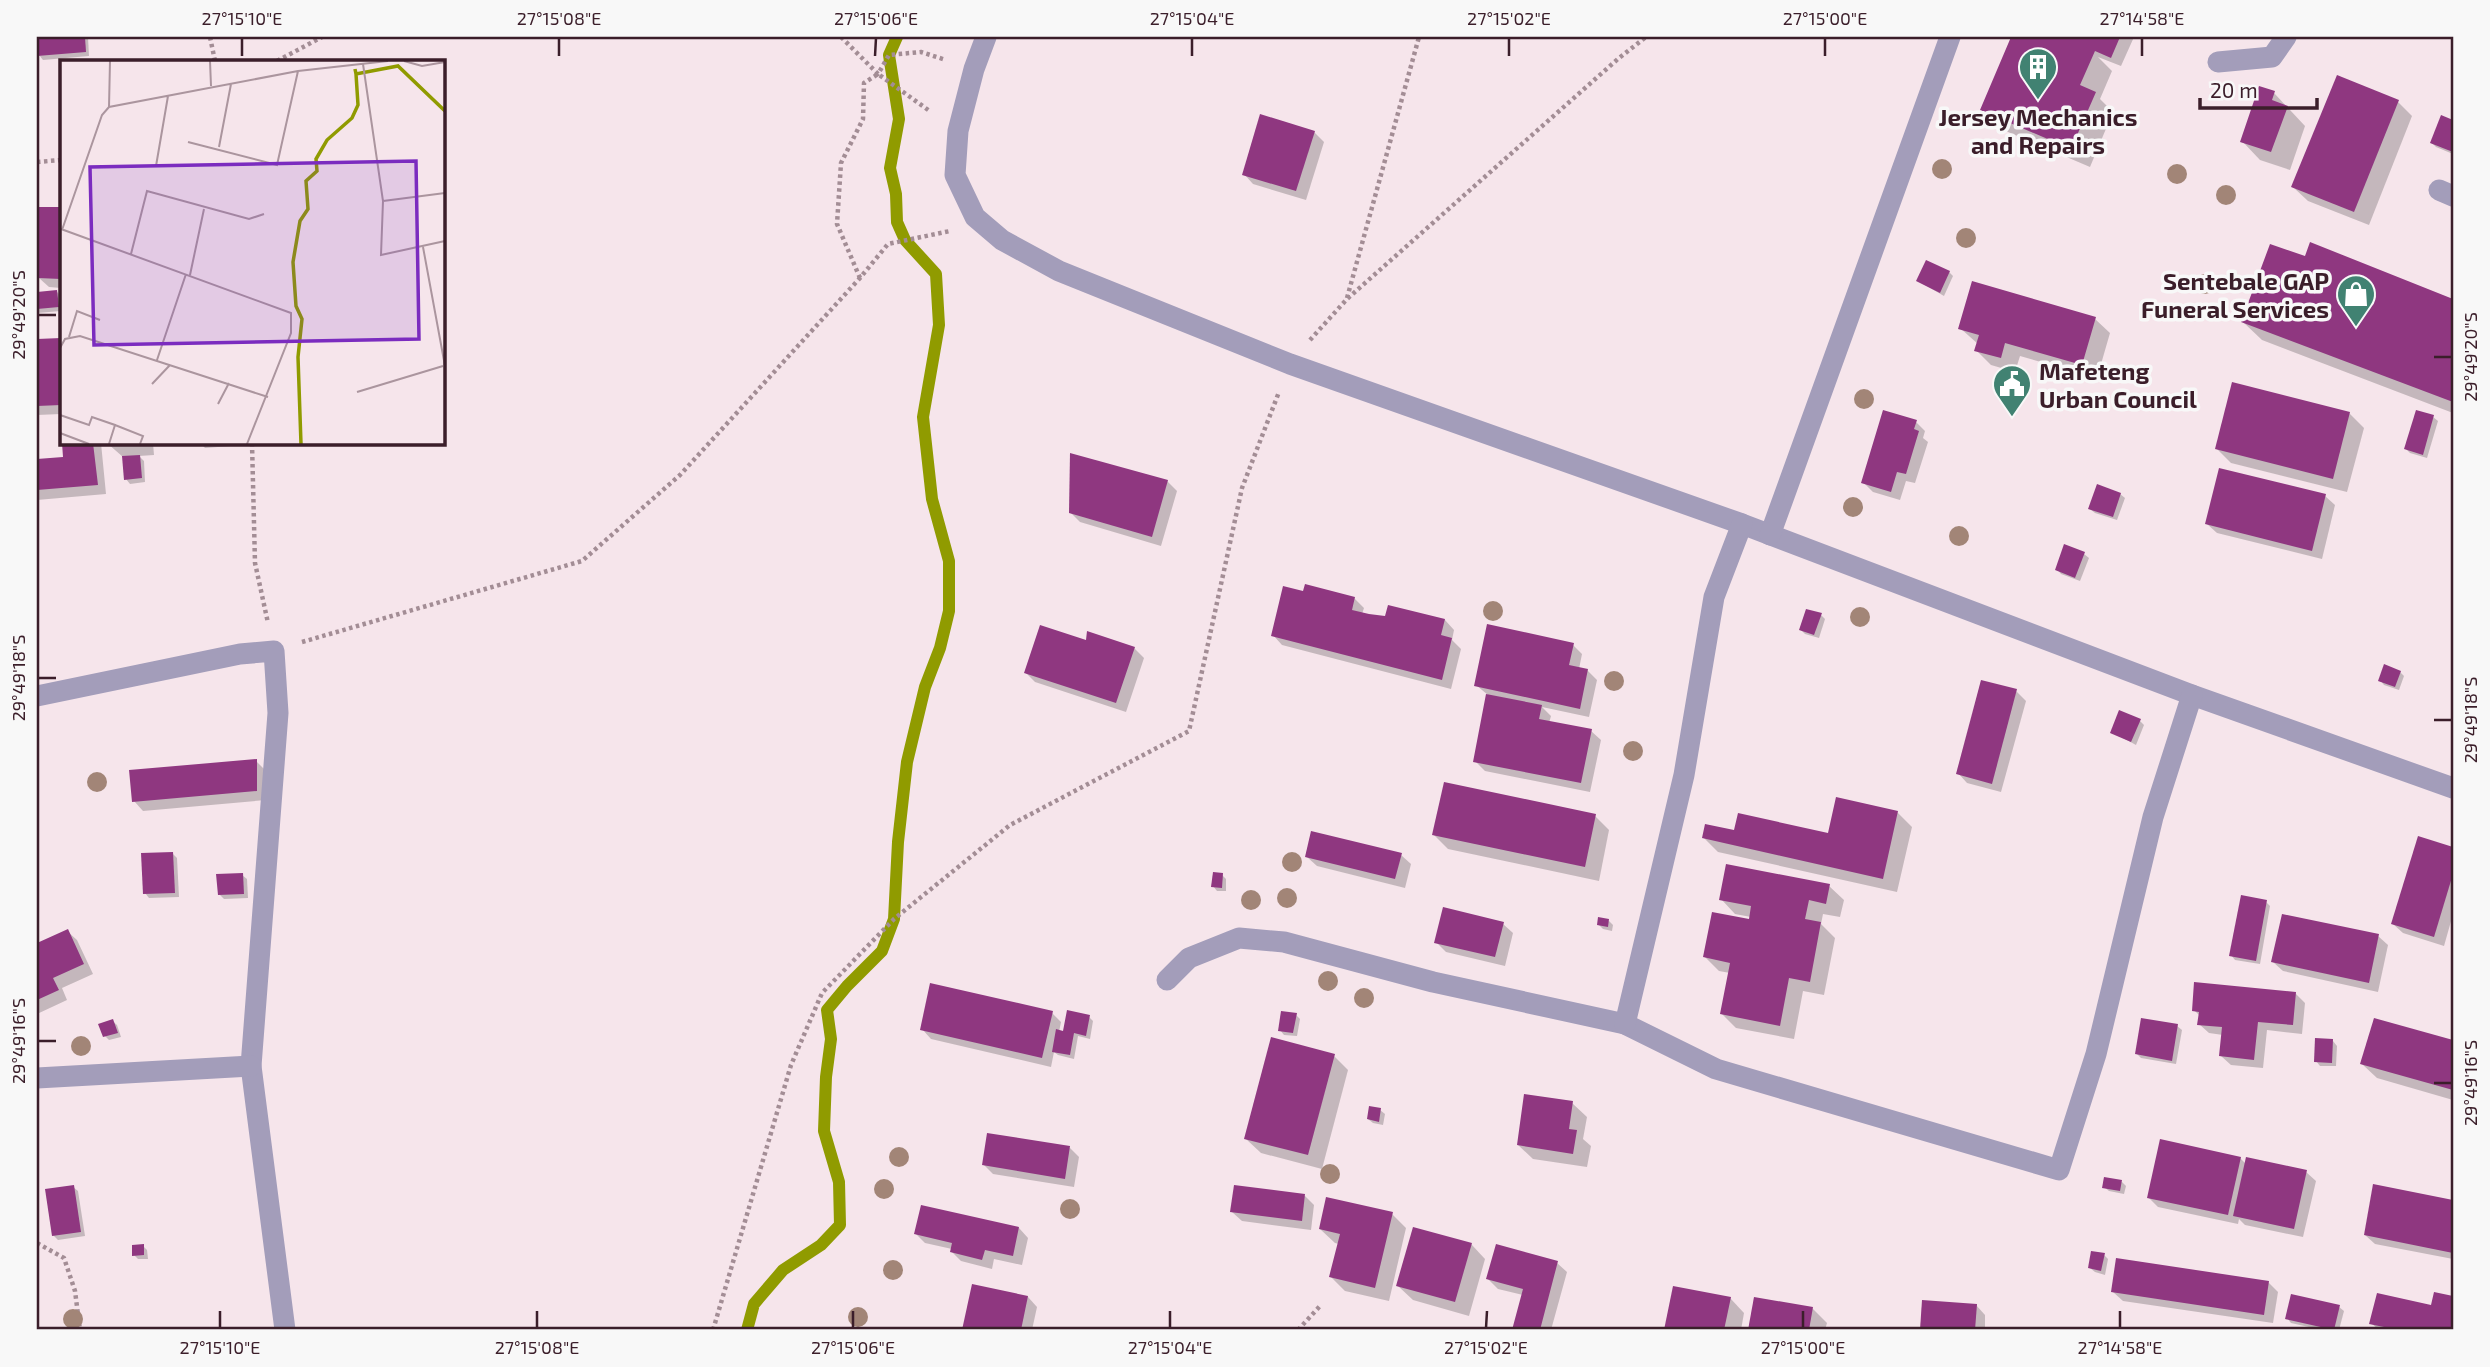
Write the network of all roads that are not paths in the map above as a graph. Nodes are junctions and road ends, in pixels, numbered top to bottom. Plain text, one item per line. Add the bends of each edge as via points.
1 (986, 37) edge
2 (1950, 37) edge
3 (2286, 37) edge
4 (2218, 62) dead end
5 (1742, 524) junction
6 (1770, 535) junction
7 (2192, 695) junction
8 (37, 696) edge
9 (2453, 788) edge
10 (1167, 981) dead end
11 (1625, 1024) junction
12 (251, 1066) junction
13 (37, 1078) edge
14 (285, 1330) edge

1 - 5 street via 958,131 955,175 975,217 1002,240 1059,271 1290,364
2 - 6 street
3 - 4 street via 2272,57
5 - 6 street
5 - 11 street via 1714,597 1684,775
6 - 7 street
7 - 9 street
7 - 11 street via 2153,817 2096,1054 2059,1170 1716,1069
8 - 12 street via 274,650 278,713
10 - 11 street via 1189,958 1239,938 1273,941
12 - 13 street
12 - 14 street

